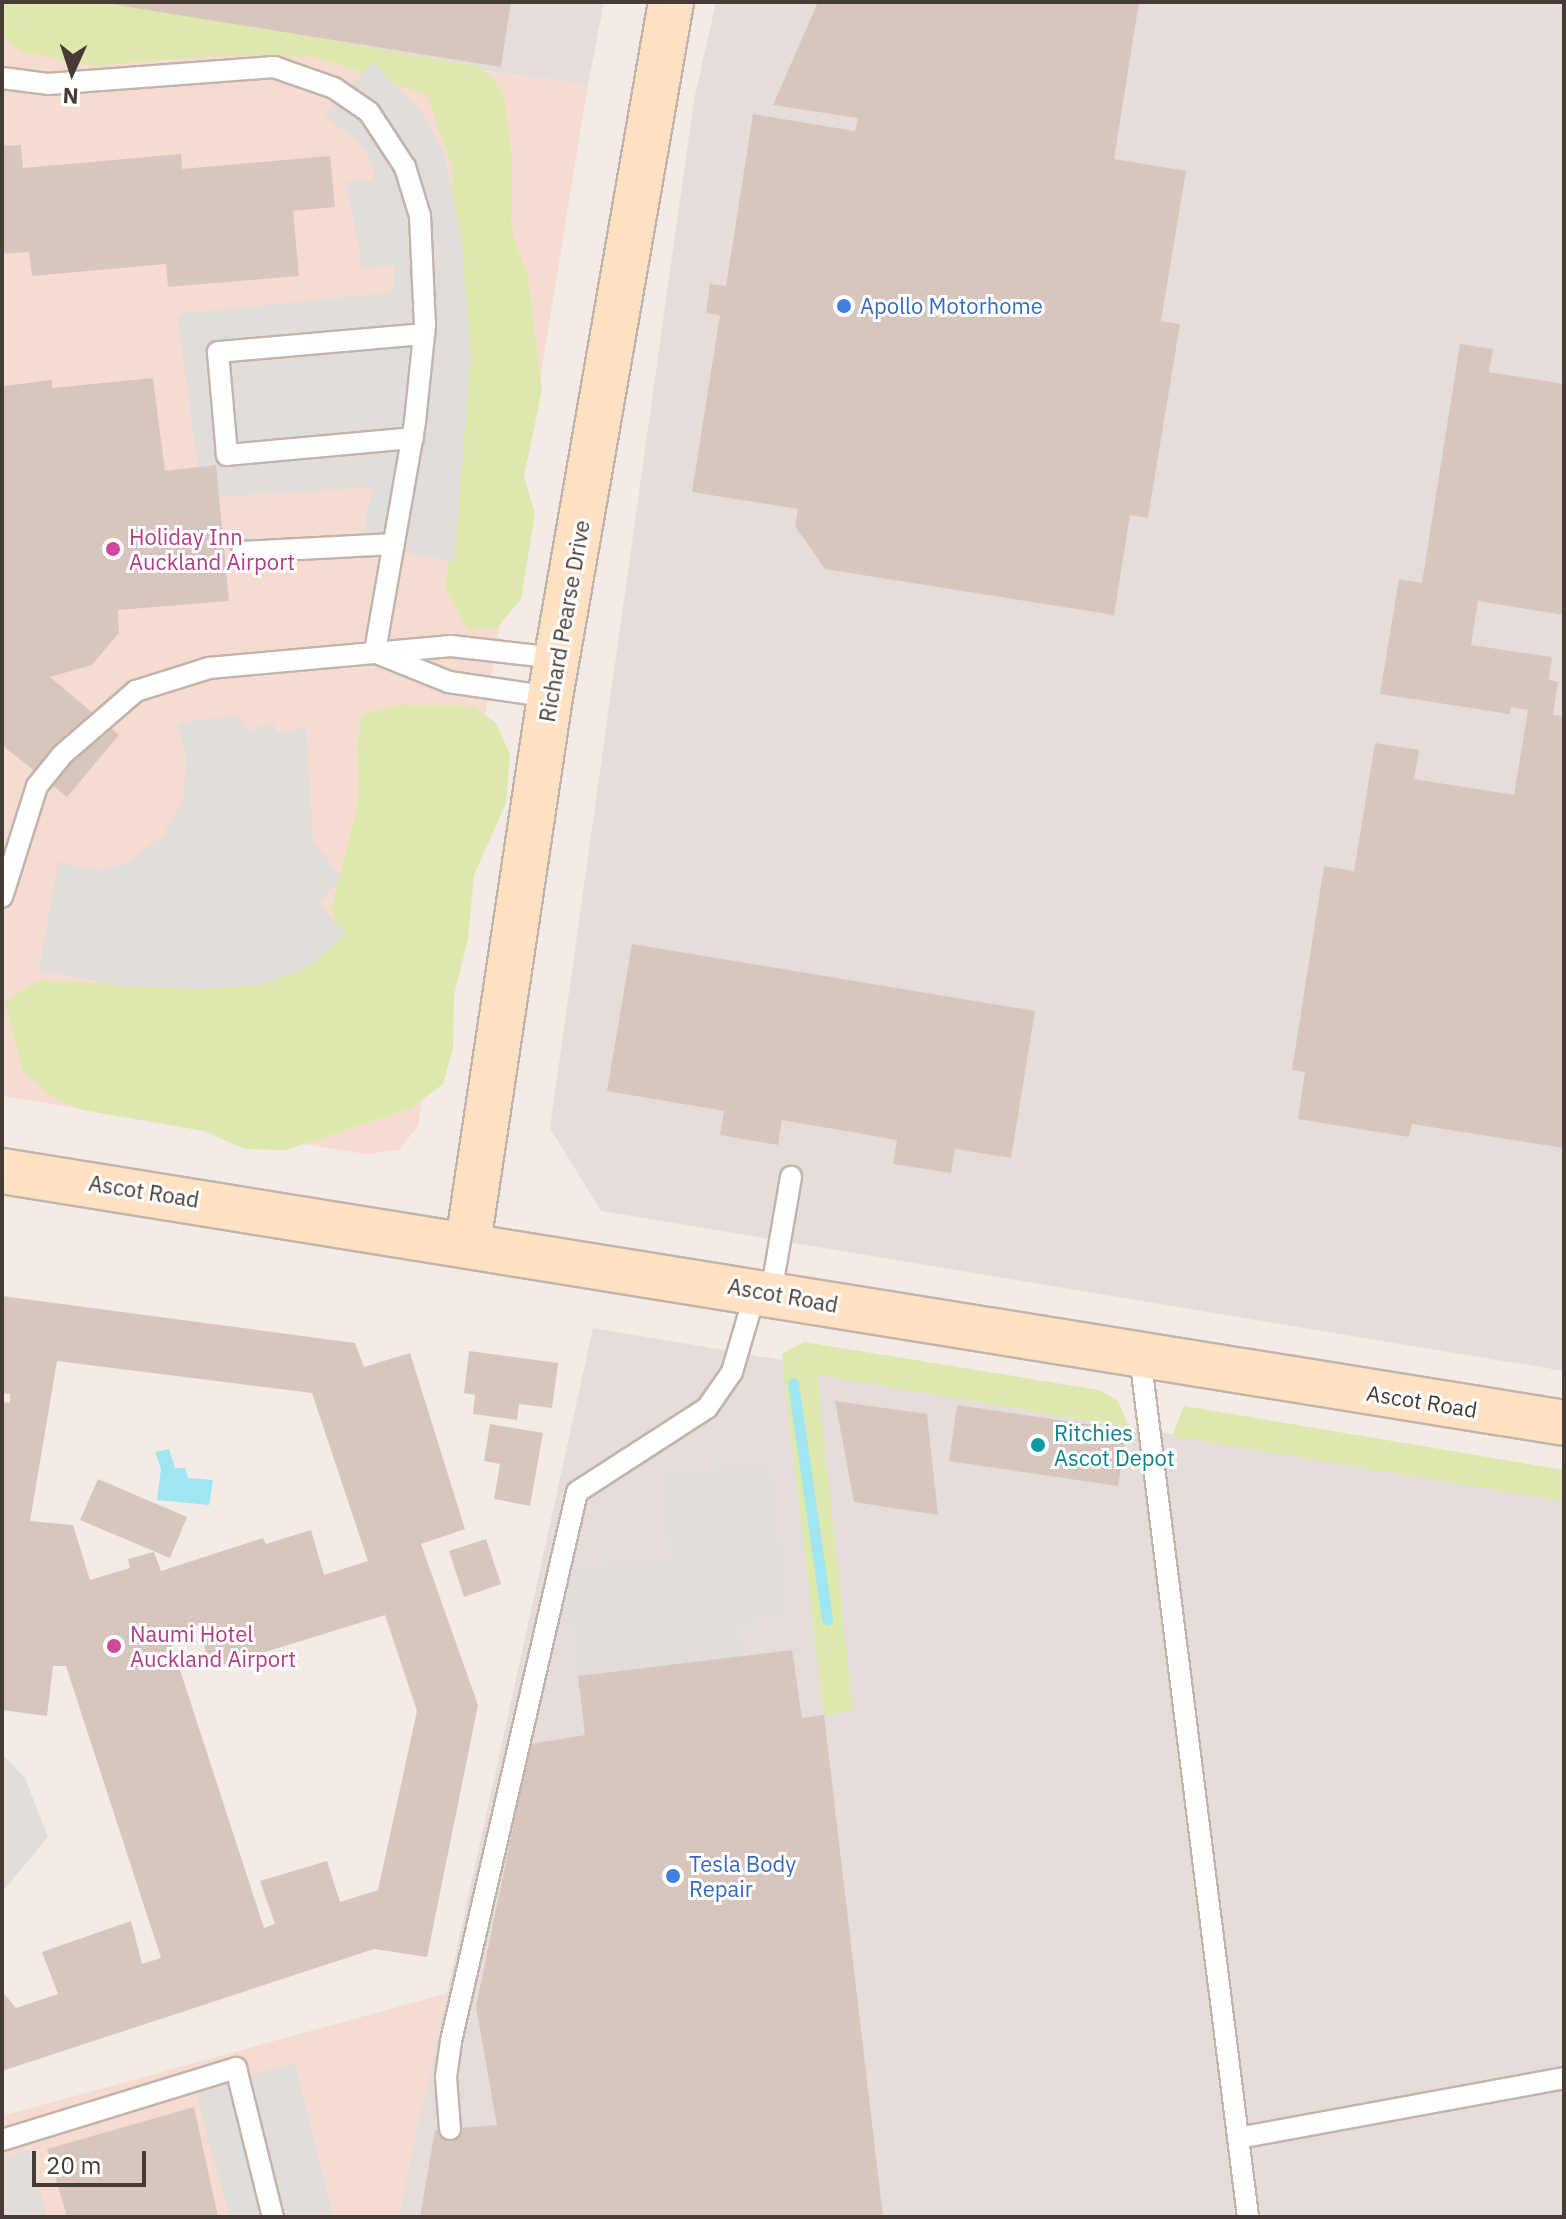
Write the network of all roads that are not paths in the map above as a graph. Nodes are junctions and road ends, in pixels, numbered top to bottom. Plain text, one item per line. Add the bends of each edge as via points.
1 (671, 2) edge
2 (2, 78) edge
3 (424, 334) junction
4 (413, 438) junction
5 (394, 544) junction
6 (242, 552) dead end
7 (375, 652) junction
8 (554, 678) junction
9 (2, 897) edge
10 (2, 1171) edge
11 (791, 1177) dead end
12 (468, 1243) junction
13 (763, 1291) junction
14 (1140, 1356) junction
15 (1564, 1423) edge
16 (1564, 2078) edge
17 (450, 2129) dead end
18 (1238, 2138) junction
19 (2, 2140) edge
20 (273, 2217) edge
21 (1248, 2217) edge

1 - 8 street, Richard Pearse Drive
2 - 3 lane via 48,84 274,67 334,88 369,112 415,192
3 - 4 lane
3 - 4 lane via 218,352 227,455
4 - 5 lane
5 - 6 lane
5 - 7 lane
7 - 8 lane via 451,646
7 - 8 lane via 449,682
7 - 9 lane via 209,668 136,691 62,755 37,786
8 - 12 street, Richard Pearse Drive
10 - 12 street, Ascot Road
11 - 13 lane
12 - 13 street, Ascot Road
13 - 14 street, Ascot Road
13 - 17 lane via 732,1372 707,1408 577,1492 451,2041 446,2077
14 - 15 street, Ascot Road
14 - 18 lane
16 - 18 lane
18 - 21 lane
19 - 20 lane via 236,2068

